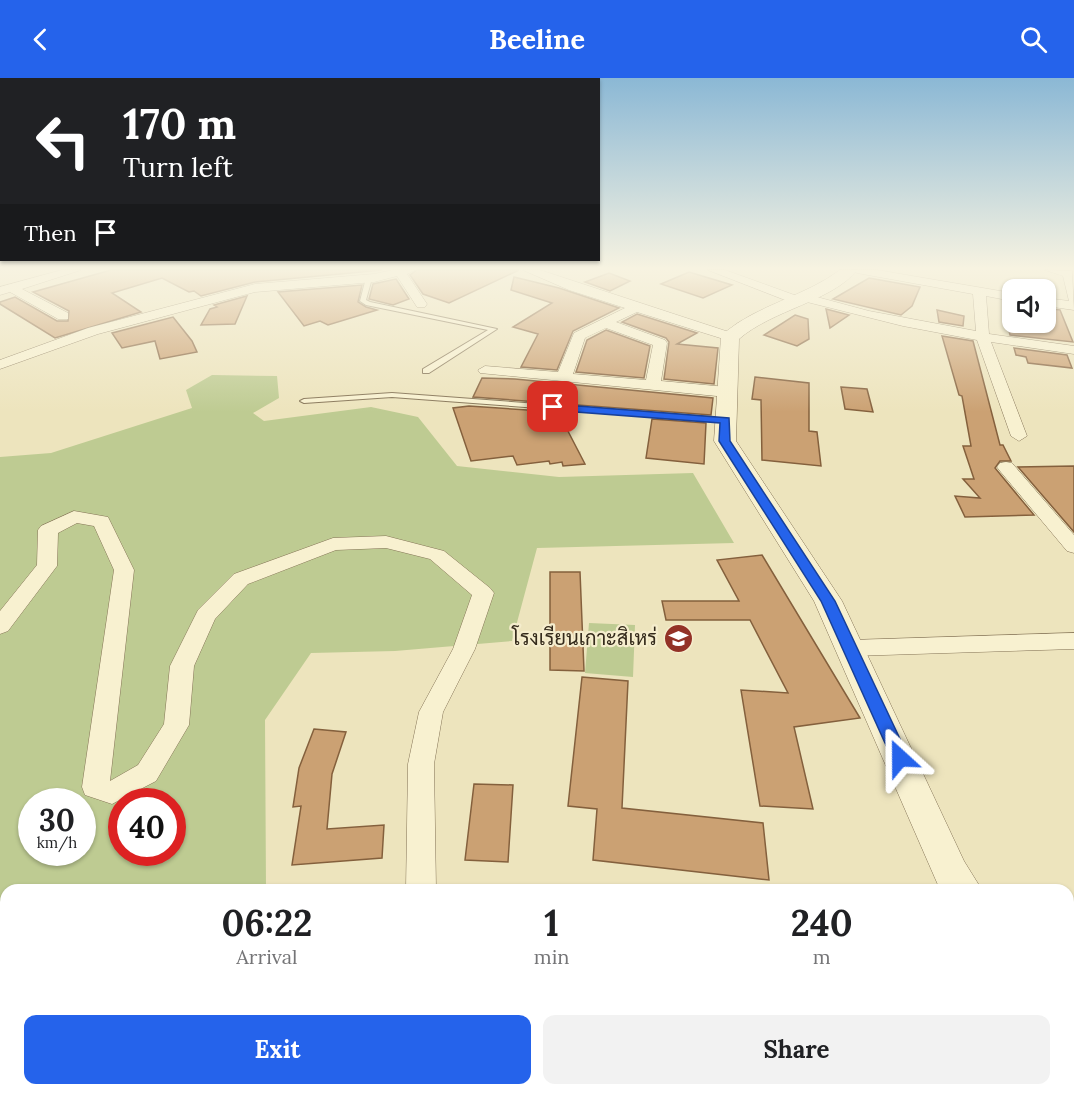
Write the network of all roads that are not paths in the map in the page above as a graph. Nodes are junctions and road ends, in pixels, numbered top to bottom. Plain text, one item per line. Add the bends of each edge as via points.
1 (144, 317) edge
2 (433, 317) edge
3 (615, 317) edge
4 (669, 317) edge
5 (759, 317) edge
6 (876, 317) edge
7 (981, 317) edge
8 (77, 320) dead end
9 (606, 322) junction
10 (93, 331) junction
11 (730, 337) junction
12 (983, 338) junction
13 (1074, 350) edge
14 (0, 365) edge
15 (485, 370) dead end
16 (426, 371) dead end
17 (564, 377) junction
18 (653, 385) junction
19 (727, 392) junction
20 (304, 401) dead end
21 (726, 420) junction
22 (1019, 436) dead end
23 (1006, 467) dead end
24 (1074, 547) edge
25 (0, 626) edge
26 (1074, 641) edge
27 (852, 648) junction
28 (421, 884) edge
29 (959, 884) edge

1 - 10 street
2 - 16 lane via 494,330
3 - 9 street
4 - 11 street
5 - 11 street via 742,325
6 - 12 street
7 - 12 street
8 - 10 street
9 - 17 street via 579,336
9 - 18 street via 660,343
10 - 14 street
11 - 19 street
12 - 13 street
12 - 22 street
15 - 17 street
17 - 18 street
18 - 19 street
19 - 21 street
20 - 21 lane via 392,395
21 - 27 street via 724,441 828,601
23 - 24 street
25 - 28 street via 47,566 48,530 74,517 101,521 124,570 95,787 112,793 147,773 176,725 182,666 206,615 241,579 333,544 386,542 437,555 483,594 464,649 431,712 421,764
26 - 27 street
27 - 29 street

